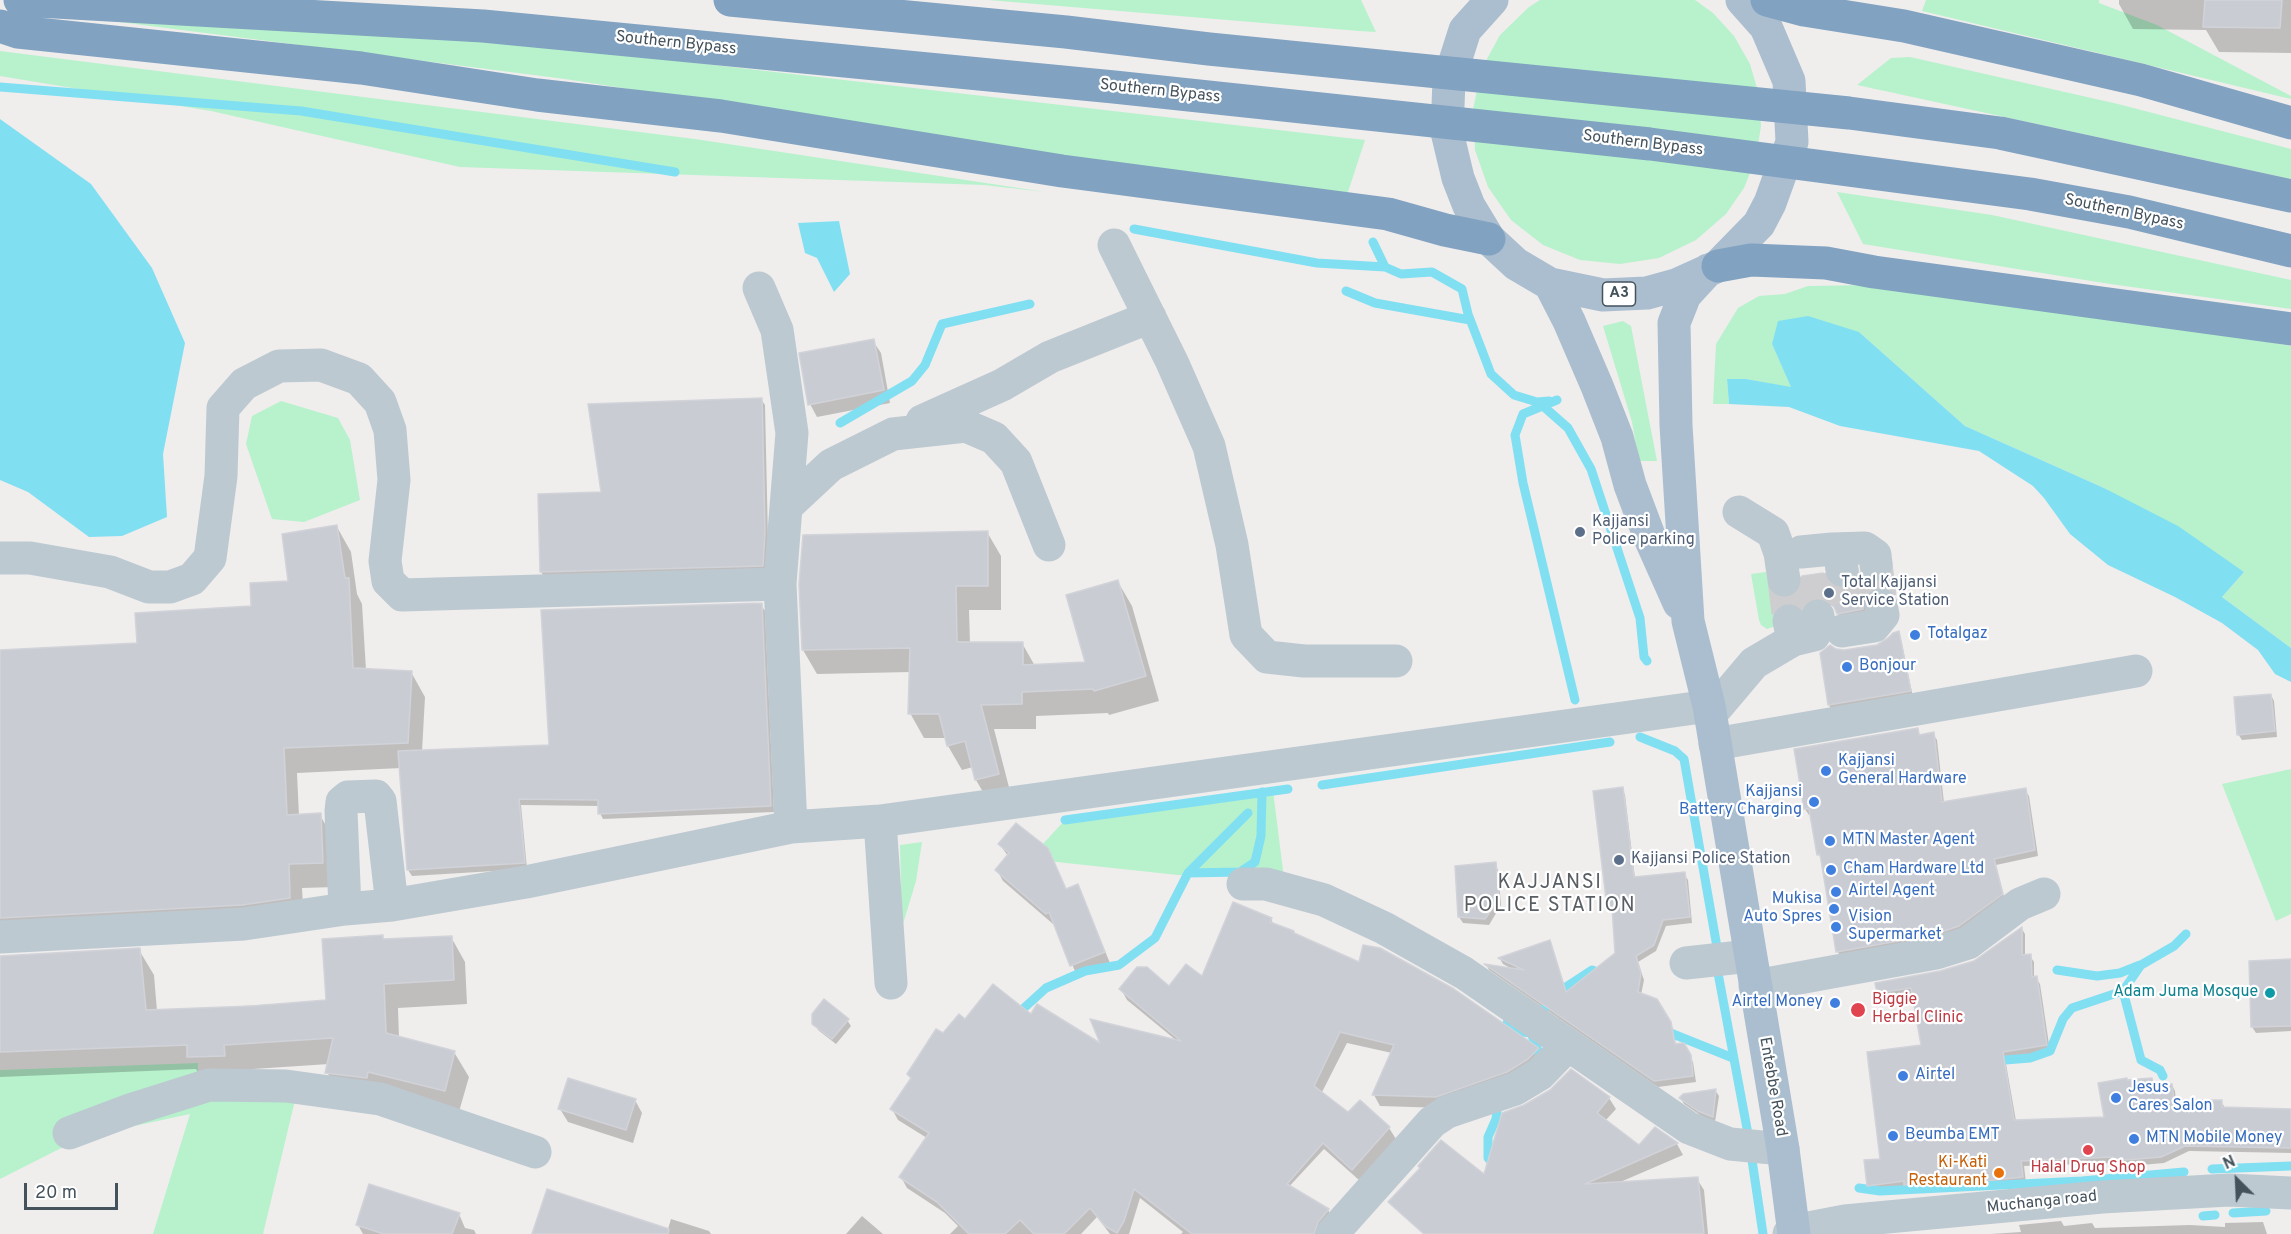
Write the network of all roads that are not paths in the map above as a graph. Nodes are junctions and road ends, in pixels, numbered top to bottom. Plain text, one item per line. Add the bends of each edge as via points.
1 (20, 0) edge
2 (730, 0) edge
3 (1492, 0) edge
4 (1742, 0) edge
5 (1767, 0) edge
6 (0, 26) edge
7 (2291, 123) edge
8 (2291, 196) edge
9 (1489, 239) junction
10 (1114, 244) dead end
11 (2291, 251) edge
12 (1713, 268) junction
13 (1550, 284) junction
14 (759, 288) dead end
15 (1150, 317) junction
16 (2291, 329) edge
17 (893, 434) junction
18 (786, 507) junction
19 (1739, 513) dead end
20 (1049, 545) dead end
21 (0, 558) edge
22 (1875, 564) dead end
23 (780, 584) junction
24 (1881, 605) tunnel mouth
25 (1688, 621) junction
26 (1396, 661) dead end
27 (2136, 671) dead end
28 (1711, 722) junction
29 (880, 821) junction
30 (791, 827) junction
31 (1243, 884) dead end
32 (2044, 894) dead end
33 (392, 905) junction
34 (345, 909) junction
35 (0, 937) edge
36 (1686, 963) dead end
37 (1753, 971) junction
38 (891, 983) dead end
39 (1568, 1045) junction
40 (69, 1133) dead end
41 (1783, 1149) junction
42 (535, 1152) dead end
43 (2291, 1193) edge
44 (1792, 1233) edge
45 (1332, 1234) edge

1 - 11 highway, Southern Bypass via 483,26 1638,143 2052,198 2129,212
2 - 8 highway via 1849,113 2000,133
3 - 9 main road, A3 via 1465,30 1449,80 1446,132 1469,206
4 - 12 main road, A3 via 1766,27 1789,81 1792,141 1759,224
5 - 7 highway via 1904,26 2141,80
6 - 9 highway via 18,32 362,68 722,116 1062,171 1388,214
9 - 13 main road, A3 via 1516,264
10 - 15 street
12 - 13 main road, A3 via 1647,293 1603,295
12 - 16 highway via 1751,260 1826,263
12 - 25 main road, A3 via 1685,295 1674,323
13 - 25 main road, A3 via 1597,386 1650,538
14 - 18 street via 777,330 792,433
15 - 17 street via 1050,357 1002,385
15 - 26 street via 1209,446 1232,545 1246,635 1267,657
17 - 18 street via 831,465
17 - 20 street via 966,426 994,438 1016,462
18 - 23 street
19 - 22 street via 1773,533 1808,563 1865,548 1875,555
21 - 23 street via 30,558 110,572 149,587 170,587 192,579 210,558 221,476 223,408 244,384 279,366 321,366 359,379 380,402 390,430 394,480 385,561 388,580 402,595
23 - 30 street
24 - 28 street via 1882,615 1874,626 1817,626 1754,663
25 - 28 main road, Entebbe Road / A3
27 - 28 street
28 - 29 street
28 - 37 main road, Entebbe Road / A3
29 - 30 street
29 - 38 street
30 - 33 street via 537,880
31 - 39 street via 1266,884 1323,900 1384,928 1464,973
32 - 37 street via 2020,904 1968,943 1936,953
33 - 34 street
33 - 34 street via 380,801 376,796 348,797 342,802 341,811
34 - 35 street via 244,924
36 - 37 street
37 - 41 main road, Entebbe Road / A3
39 - 41 street via 1689,1128 1730,1144
39 - 45 street via 1540,1074 1515,1089 1447,1112 1432,1122
40 - 42 street via 209,1085 286,1086 380,1099
41 - 44 main road, Entebbe Road / A3
43 - 44 street, Muchanga road via 2229,1190 2102,1197 1845,1221

